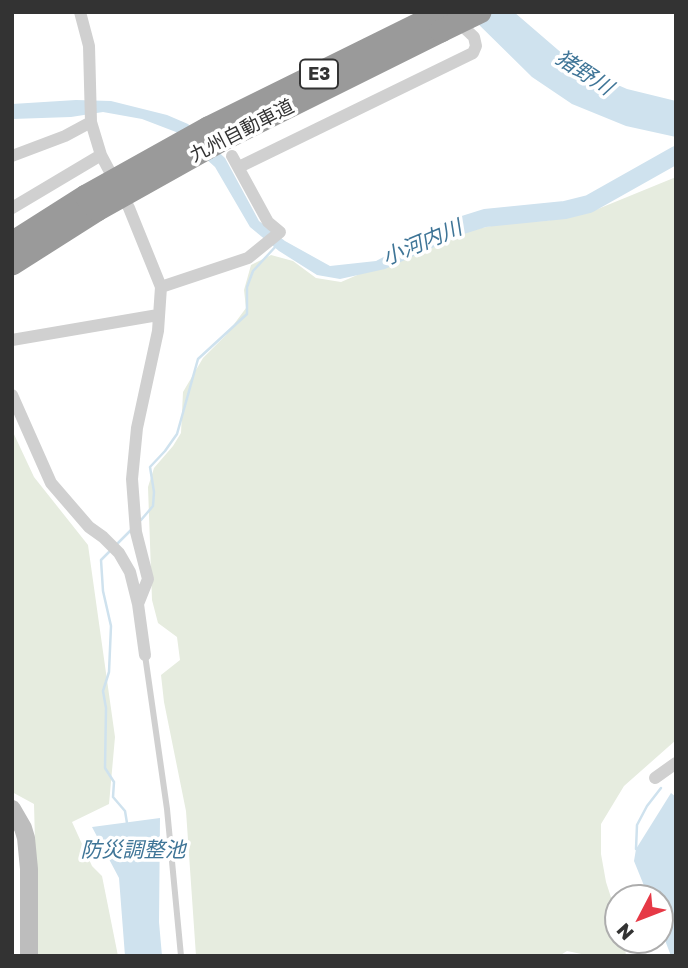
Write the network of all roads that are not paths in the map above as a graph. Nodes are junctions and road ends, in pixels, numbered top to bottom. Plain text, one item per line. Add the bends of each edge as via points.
1 (80, 12) edge
2 (480, 12) edge
3 (441, 19) edge
4 (91, 122) junction
5 (225, 148) junction
6 (101, 155) junction
7 (12, 156) edge
8 (91, 203) junction
9 (12, 208) edge
10 (12, 243) edge
11 (12, 264) edge
12 (161, 287) junction
13 (158, 315) junction
14 (12, 340) edge
15 (12, 395) edge
16 (138, 604) junction
17 (145, 655) joint
18 (676, 763) edge
19 (655, 778) dead end
20 (12, 809) edge
21 (29, 956) edge
22 (181, 956) edge

1 - 4 street via 89,46
2 - 3 highway, 九州自動車道 / E3, bridge
3 - 5 highway, 九州自動車道 / E3
3 - 5 street via 474,37 472,53
4 - 6 street
4 - 7 street
5 - 8 highway, 九州自動車道 / E3, bridge
5 - 12 street via 268,222 280,232 248,258
6 - 9 street
6 - 12 street via 129,208
8 - 10 highway, 九州自動車道 / E3
8 - 11 highway, 九州自動車道 / E3
12 - 13 street
13 - 14 street
13 - 16 street via 132,479 136,532 148,579
15 - 16 street via 51,483 119,553 130,572
16 - 17 street
17 - 22 lane via 167,808
18 - 19 street
20 - 21 street via 26,838

